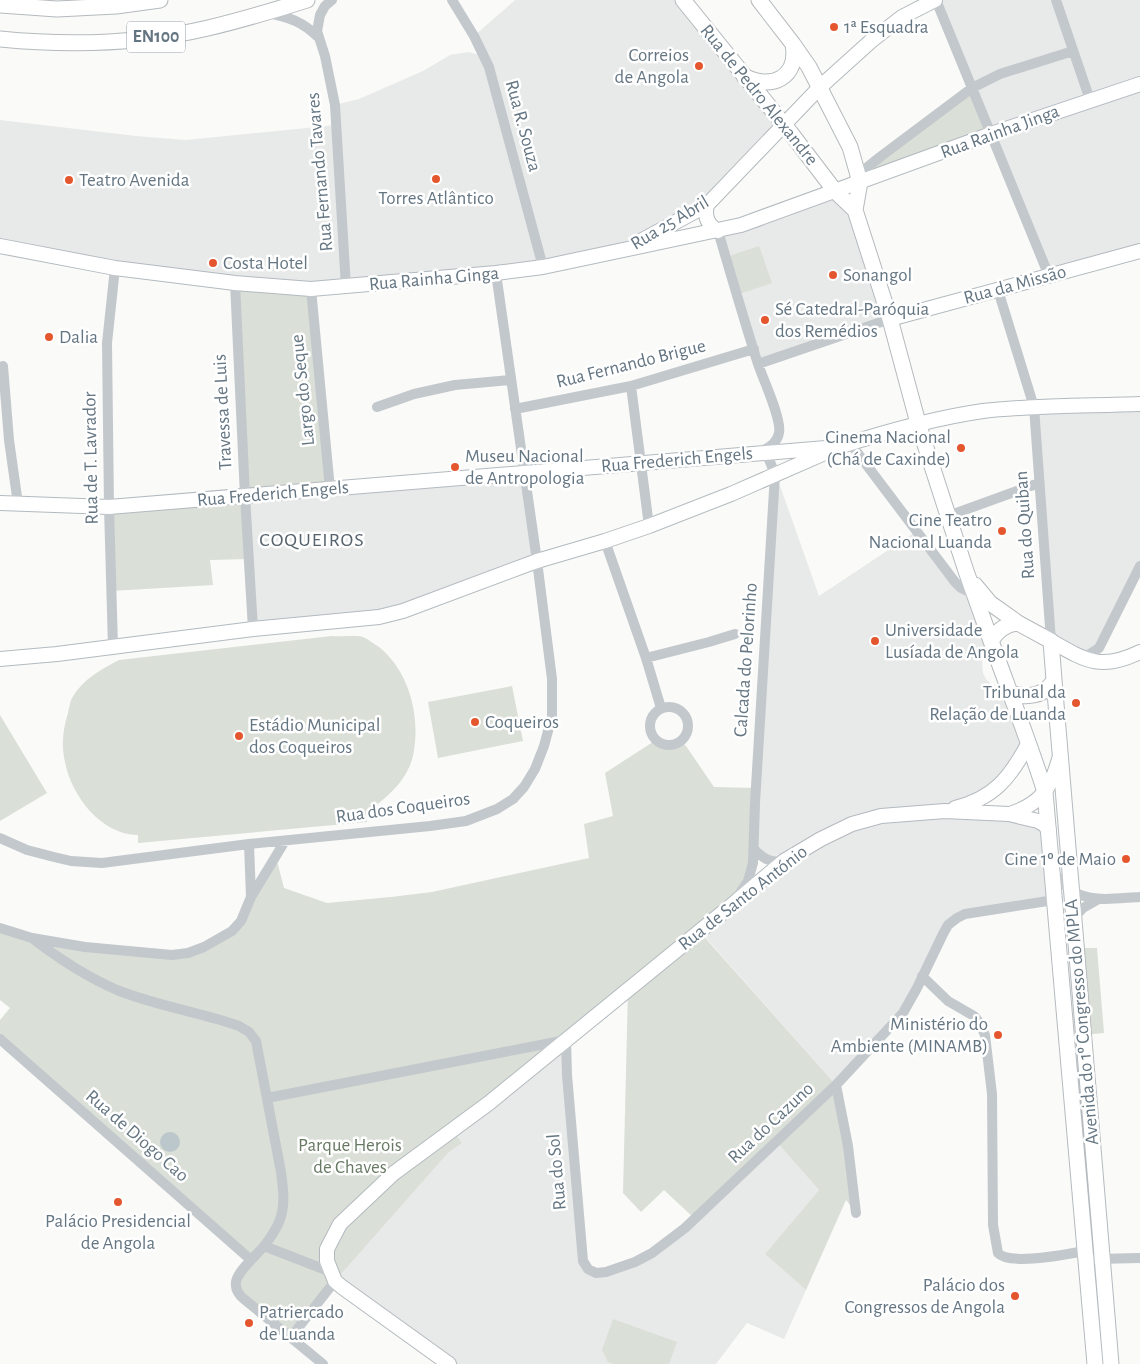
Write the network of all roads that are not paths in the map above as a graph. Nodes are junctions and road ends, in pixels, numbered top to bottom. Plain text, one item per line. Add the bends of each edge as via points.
1 (160, 0) edge
2 (307, 0) edge
3 (332, 0) edge
4 (452, 0) edge
5 (683, 0) edge
6 (759, 0) edge
7 (936, 0) edge
8 (1056, 0) edge
9 (0, 5) edge
10 (266, 13) junction
11 (318, 37) junction
12 (0, 40) edge
13 (794, 44) junction
14 (1074, 51) junction
15 (744, 76) junction
16 (1140, 84) edge
17 (820, 87) junction
18 (972, 88) junction
19 (1090, 100) junction
20 (784, 125) junction
21 (991, 134) junction
22 (856, 181) junction
23 (834, 191) junction
24 (706, 205) junction
25 (855, 210) junction
26 (718, 231) junction
27 (0, 246) edge
28 (623, 250) junction
29 (1140, 251) edge
30 (543, 267) junction
31 (115, 268) junction
32 (496, 274) junction
33 (1049, 276) junction
34 (235, 283) junction
35 (346, 287) junction
36 (311, 289) junction
37 (998, 290) junction
38 (890, 319) junction
39 (754, 350) junction
40 (758, 364) junction
41 (3, 366) dead end
42 (511, 380) junction
43 (631, 386) junction
44 (1140, 404) edge
45 (377, 407) dead end
46 (1034, 407) junction
47 (515, 409) junction
48 (918, 423) junction
49 (844, 445) junction
50 (758, 454) junction
51 (641, 463) junction
52 (524, 473) junction
53 (775, 474) junction
54 (1039, 483) junction
55 (330, 489) junction
56 (244, 496) junction
57 (0, 503) edge
58 (18, 504) junction
59 (109, 507) junction
60 (948, 516) junction
61 (649, 526) junction
62 (605, 541) junction
63 (538, 561) junction
64 (1140, 566) edge
65 (966, 571) junction
66 (974, 594) junction
67 (1018, 622) junction
68 (253, 629) junction
69 (734, 634) dead end
70 (991, 641) junction
71 (1056, 644) junction
72 (113, 647) junction
73 (1140, 652) edge
74 (1081, 657) junction
75 (646, 658) junction
76 (0, 659) edge
77 (1054, 680) junction
78 (1010, 693) junction
79 (661, 708) dead end
80 (1028, 744) junction
81 (1059, 756) junction
82 (1045, 792) junction
83 (945, 811) junction
84 (1009, 814) junction
85 (1048, 831) junction
86 (0, 838) edge
87 (285, 842) junction
88 (249, 844) junction
89 (754, 849) junction
90 (784, 861) junction
91 (1052, 868) junction
92 (1070, 890) junction
93 (251, 897) junction
94 (1140, 897) edge
95 (1054, 900) junction
96 (1097, 900) junction
97 (732, 905) junction
98 (1073, 920) junction
99 (0, 928) edge
100 (32, 938) junction
101 (922, 976) junction
102 (0, 1039) edge
103 (566, 1040) junction
104 (836, 1085) junction
105 (267, 1098) junction
106 (856, 1214) dead end
107 (264, 1246) junction
108 (1086, 1256) junction
109 (1140, 1258) edge
110 (1102, 1259) junction
111 (251, 1260) junction
112 (617, 1268) joint
113 (333, 1277) junction
114 (291, 1337) junction
115 (323, 1364) edge
116 (449, 1364) edge
117 (1095, 1364) edge
118 (1112, 1364) edge

1 - 9 main road, EN100 via 57,9
2 - 10 main road, EN100
3 - 11 street, Rua Fernando Tavares via 318,19
4 - 30 street, Rua R. Souza via 489,68
5 - 15 main road, Rua de Pedro Alexandre
6 - 13 main road
7 - 17 street, Rua 25 Abril via 902,17 870,41
7 - 18 street
8 - 14 street
10 - 11 street via 292,18
10 - 12 main road, EN100 via 207,28 130,40 40,43
11 - 35 street, Rua Fernando Tavares via 335,105
13 - 15 main road via 793,64 780,79 761,83
13 - 17 main road
14 - 18 street via 1000,74
14 - 19 street
15 - 20 main road, Rua de Pedro Alexandre
16 - 19 street, Rua Rainha Jinga
17 - 20 street, Rua 25 Abril
17 - 22 main road via 850,147
18 - 21 street
18 - 22 street
19 - 21 street, Rua Rainha Jinga
20 - 23 main road, Rua de Pedro Alexandre
20 - 24 street, Rua 25 Abril
21 - 22 street, Rua Rainha Jinga
21 - 33 street
22 - 23 street, Rua Rainha Ginga
22 - 25 main road
23 - 25 main road
23 - 26 street, Rua Rainha Ginga via 746,224
24 - 26 street via 706,220
24 - 28 street, Rua 25 Abril
25 - 38 main road
26 - 28 street, Rua Rainha Ginga
26 - 39 street
27 - 31 street, Rua Rainha Ginga
28 - 30 street, Rua Rainha Ginga
29 - 33 street, Rua da Missão
30 - 32 street, Rua Rainha Ginga
31 - 34 street, Rua Rainha Ginga
31 - 59 street, Rua de T. Lavrador via 107,343
32 - 35 street, Rua Rainha Ginga
32 - 42 street, Rua dos Coqueiros
33 - 37 street, Rua da Missão
34 - 36 street, Rua Rainha Ginga
34 - 56 street, Travessa de Luis
35 - 36 street, Rua Rainha Ginga
36 - 55 street, Largo do Seque
37 - 38 street, Rua da Missão
37 - 46 street, Rua do Quiban
38 - 40 street
38 - 48 main road
39 - 40 street
39 - 43 street, Rua Fernando Brigue
40 - 50 street via 778,421 779,435 773,445
41 - 58 street
42 - 45 street via 455,384
42 - 47 street, Rua dos Coqueiros
43 - 47 street, Rua Fernando Brigue
43 - 51 street
44 - 46 street, Rua Frederich Engels
46 - 48 street, Rua Frederich Engels
46 - 54 street, Rua do Quiban
47 - 52 street, Rua dos Coqueiros
48 - 49 street, Rua Frederich Engels
48 - 60 main road
49 - 50 street, Rua Frederich Engels
49 - 53 street
49 - 66 street via 955,582
50 - 51 street, Rua Frederich Engels
50 - 53 street via 768,457
51 - 52 street, Rua Frederich Engels
51 - 61 street
52 - 55 street, Rua Frederich Engels
52 - 63 street, Rua dos Coqueiros
53 - 61 street
53 - 89 street, Calcada do Pelorinho
54 - 60 street
54 - 71 street, Rua do Quiban
55 - 56 street, Rua Frederich Engels
56 - 59 street, Rua Frederich Engels
56 - 68 street, Travessa de Luis
57 - 58 street, Rua Frederich Engels
58 - 59 street, Rua Frederich Engels
59 - 72 street, Rua de T. Lavrador
60 - 65 main road
61 - 62 street
62 - 63 street
62 - 75 street
63 - 68 street via 403,612 355,620
63 - 87 street, Rua dos Coqueiros via 552,679 552,716 541,754 524,787 497,809 466,821
64 - 74 street via 1099,648
65 - 66 main road
65 - 67 main road via 990,603
66 - 70 main road
67 - 70 main road via 1003,627
67 - 71 main road
68 - 72 street
69 - 75 street
70 - 78 main road
71 - 74 street
71 - 77 main road
72 - 76 street
73 - 74 street via 1108,663
75 - 79 street
77 - 78 main road via 1038,694 1022,696
77 - 81 main road, Avenida do 1º Congresso do MPLA
78 - 80 main road, Avenida do 1º Congresso do MPLA
80 - 82 main road, Avenida do 1º Congresso do MPLA
80 - 83 street, Rua de Santo António via 1011,773 994,791 975,802
81 - 82 street, Rua de Santo António via 1054,778
81 - 92 main road, Avenida do 1º Congresso do MPLA
82 - 84 street, Rua de Santo António via 1027,806
82 - 85 main road, Avenida do 1º Congresso do MPLA
83 - 84 street, Rua de Santo António
83 - 90 street, Rua de Santo António via 881,816 852,824
84 - 85 street, Rua de Santo António via 1038,821
85 - 91 main road, Avenida do 1º Congresso do MPLA
86 - 88 street, Rua dos Coqueiros via 54,857 102,863
87 - 88 street, Rua dos Coqueiros
87 - 93 street
88 - 93 street
89 - 90 street via 768,860
89 - 97 street, Calcada do Pelorinho via 748,881
90 - 97 street, Rua de Santo António
91 - 92 street
91 - 95 main road, Avenida do 1º Congresso do MPLA
92 - 96 street
92 - 98 main road, Avenida do 1º Congresso do MPLA
93 - 100 street via 232,931 188,953 172,955 85,947
94 - 96 street
95 - 101 street, Rua do Cazuno via 957,918 948,925
95 - 108 main road, Avenida do 1º Congresso do MPLA
96 - 98 street via 1083,908
97 - 103 street, Rua de Santo António
98 - 110 main road, Avenida do 1º Congresso do MPLA
99 - 100 street
100 - 105 street via 66,962 118,990 229,1022 249,1032 256,1040
101 - 104 street, Rua do Cazuno via 903,1013
101 - 108 street via 948,1001 974,1016 985,1035 992,1094 993,1225 998,1254 1018,1260
102 - 111 street, Rua de Diogo Cao
103 - 105 street
103 - 112 street, Rua do Sol via 583,1260 588,1269 596,1272
103 - 113 street, Rua de Santo António via 489,1103 394,1173 340,1224 327,1249 327,1261
104 - 106 street via 848,1146
104 - 112 street, Rua do Cazuno via 685,1228 652,1253
105 - 107 street via 283,1188 283,1206 280,1220
107 - 111 street
107 - 113 street
108 - 110 street
108 - 117 main road, Avenida do 1º Congresso do MPLA
109 - 110 street
110 - 118 main road, Avenida do 1º Congresso do MPLA
111 - 114 street via 238,1276 237,1291
113 - 114 street
113 - 116 street via 348,1292
114 - 115 street

